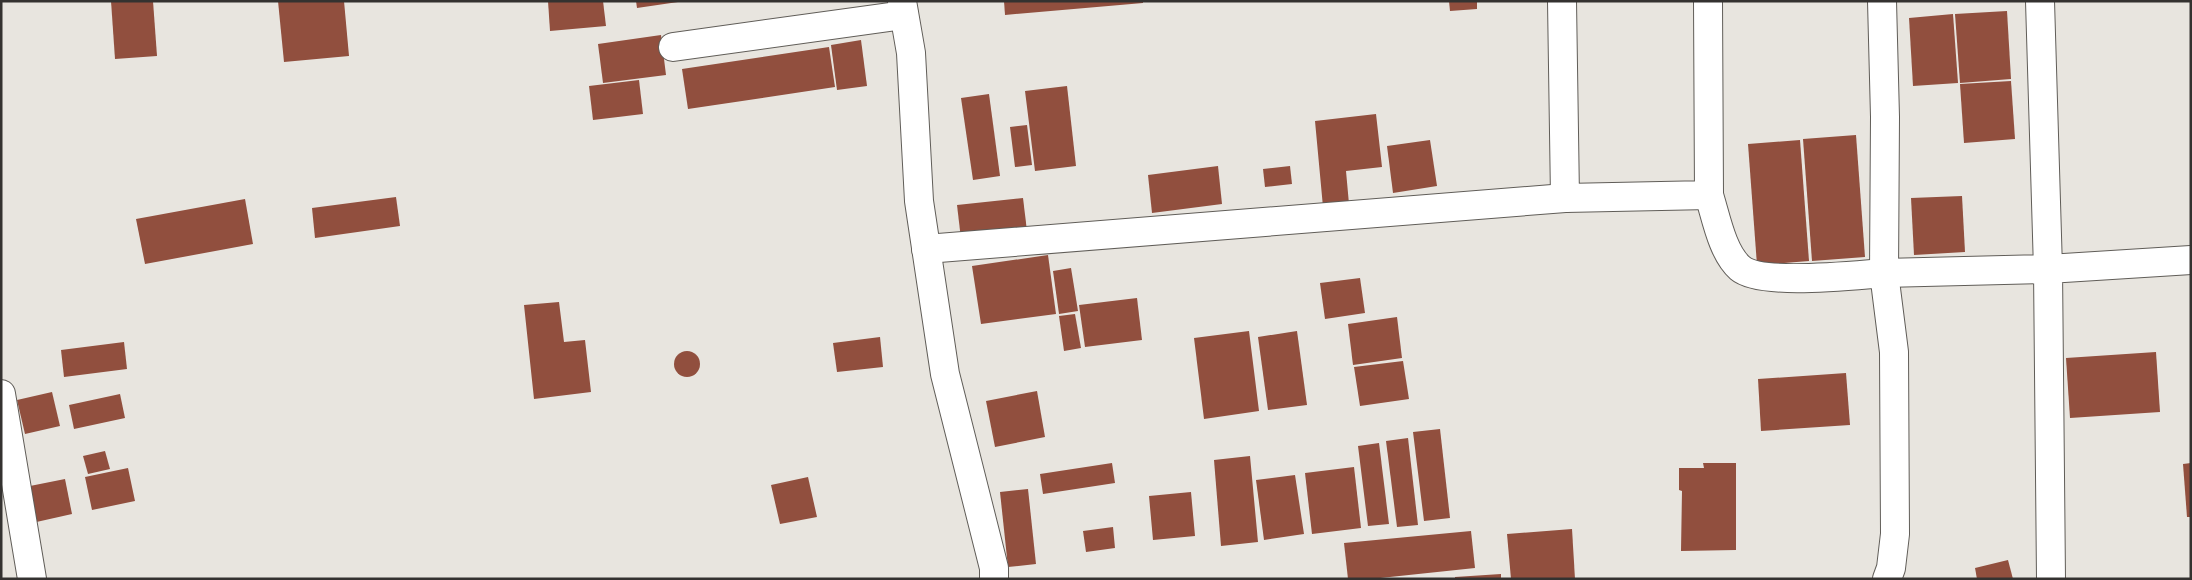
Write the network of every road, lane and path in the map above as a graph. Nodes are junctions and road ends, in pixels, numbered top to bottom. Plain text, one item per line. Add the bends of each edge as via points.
1 (1562, 1) edge
2 (1708, 1) edge
3 (1882, 1) edge
4 (2040, 1) edge
5 (903, 8) edge
6 (673, 47) dead end
7 (1710, 195) junction
8 (1565, 198) junction
9 (926, 249) junction
10 (2191, 260) edge
11 (2048, 269) junction
12 (1884, 273) junction
13 (1, 394) edge
14 (32, 579) edge
15 (994, 579) edge
16 (1887, 579) edge
17 (2051, 579) edge

1 - 8 street
2 - 7 street
3 - 12 street
4 - 11 street
5 - 6 street
5 - 9 street via 911,53 919,201
7 - 8 street
7 - 12 street via 1725,245 1741,269 1767,277
8 - 9 street
9 - 15 street via 944,374 994,568
10 - 11 street
11 - 12 street
11 - 17 street
12 - 16 street via 1894,362 1895,534 1892,568
13 - 14 street

